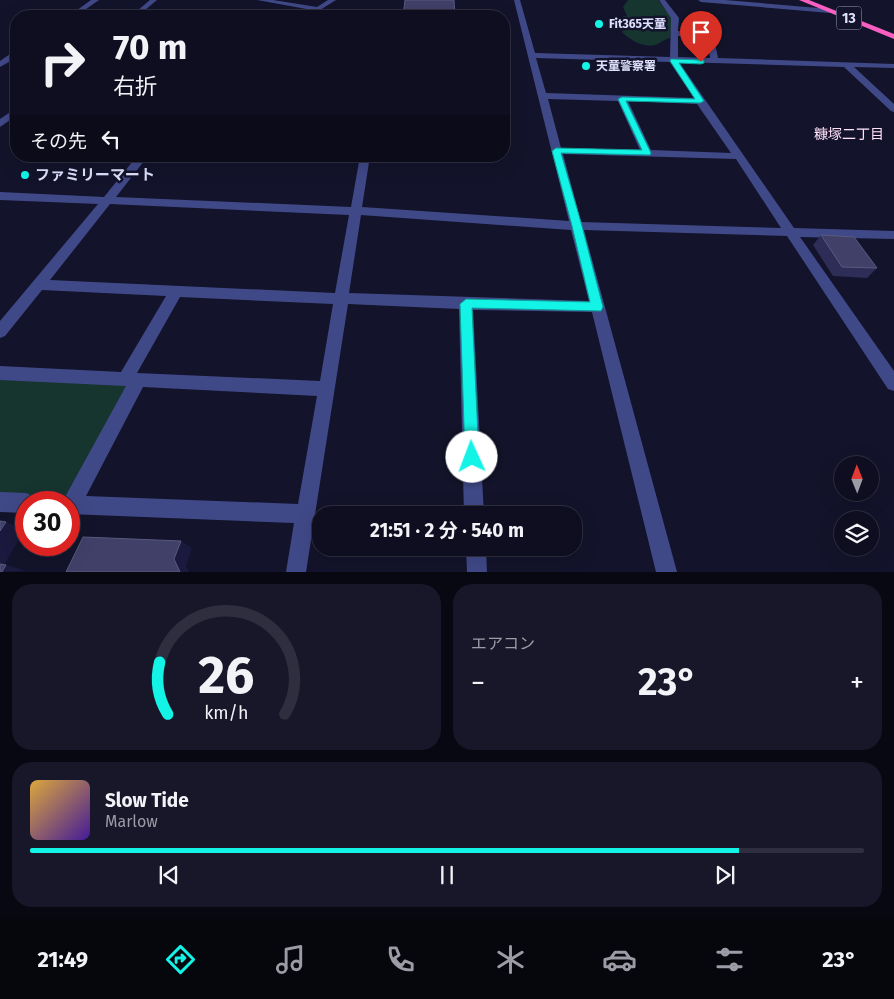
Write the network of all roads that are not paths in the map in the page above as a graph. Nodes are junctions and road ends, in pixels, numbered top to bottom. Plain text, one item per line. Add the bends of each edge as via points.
1 (96, 0) edge
2 (154, 0) edge
3 (260, 0) edge
4 (333, 0) edge
5 (517, 0) edge
6 (662, 0) edge
7 (701, 0) edge
8 (803, 0) edge
9 (815, 0) edge
10 (319, 9) joint
11 (81, 10) edge
12 (142, 10) edge
13 (830, 11) junction
14 (894, 32) edge
15 (675, 33) junction
16 (894, 37) edge
17 (532, 55) junction
18 (674, 61) junction
19 (715, 62) junction
20 (847, 66) junction
21 (894, 66) edge
22 (541, 96) junction
23 (622, 99) junction
24 (700, 101) junction
25 (894, 109) edge
26 (10, 116) edge
27 (0, 124) edge
28 (556, 151) junction
29 (647, 153) junction
30 (739, 156) junction
31 (138, 162) edge
32 (364, 162) edge
33 (0, 196) edge
34 (106, 202) junction
35 (357, 211) junction
36 (577, 226) junction
37 (788, 231) junction
38 (894, 236) edge
39 (38, 285) junction
40 (176, 291) junction
41 (341, 298) junction
42 (466, 304) junction
43 (597, 307) junction
44 (0, 332) edge
45 (0, 373) edge
46 (131, 380) junction
47 (894, 384) edge
48 (325, 389) junction
49 (77, 491) edge
50 (0, 502) edge
51 (15, 503) edge
52 (80, 505) edge
53 (474, 506) edge
54 (306, 514) junction
55 (476, 556) edge
56 (296, 572) edge
57 (477, 572) edge
58 (667, 572) edge

1 - 11 street
2 - 12 street
3 - 10 street
4 - 10 street
5 - 17 street
6 - 15 street via 675,18
7 - 13 street
8 - 13 highway, 13
9 - 14 highway, 13
13 - 16 highway, 13
15 - 18 street
15 - 19 street via 710,36
17 - 18 street
17 - 22 street
18 - 19 street
18 - 24 street
19 - 20 street
20 - 21 street
20 - 25 street
22 - 23 street
22 - 28 street
23 - 24 street
23 - 29 street
24 - 30 street
26 - 27 street
28 - 29 street
28 - 36 street
29 - 30 street
30 - 37 street
31 - 34 street
32 - 35 street
33 - 34 street
34 - 35 street
34 - 39 street
35 - 36 street
35 - 41 street
36 - 37 street
36 - 43 street
37 - 38 street
37 - 47 street
39 - 40 street
39 - 44 street
40 - 41 street
40 - 46 street
41 - 42 street
41 - 48 street
42 - 43 street
42 - 53 street
43 - 58 street
45 - 46 street
46 - 48 street
46 - 49 street
48 - 54 street
50 - 51 street
52 - 54 street
54 - 56 street
55 - 57 street

